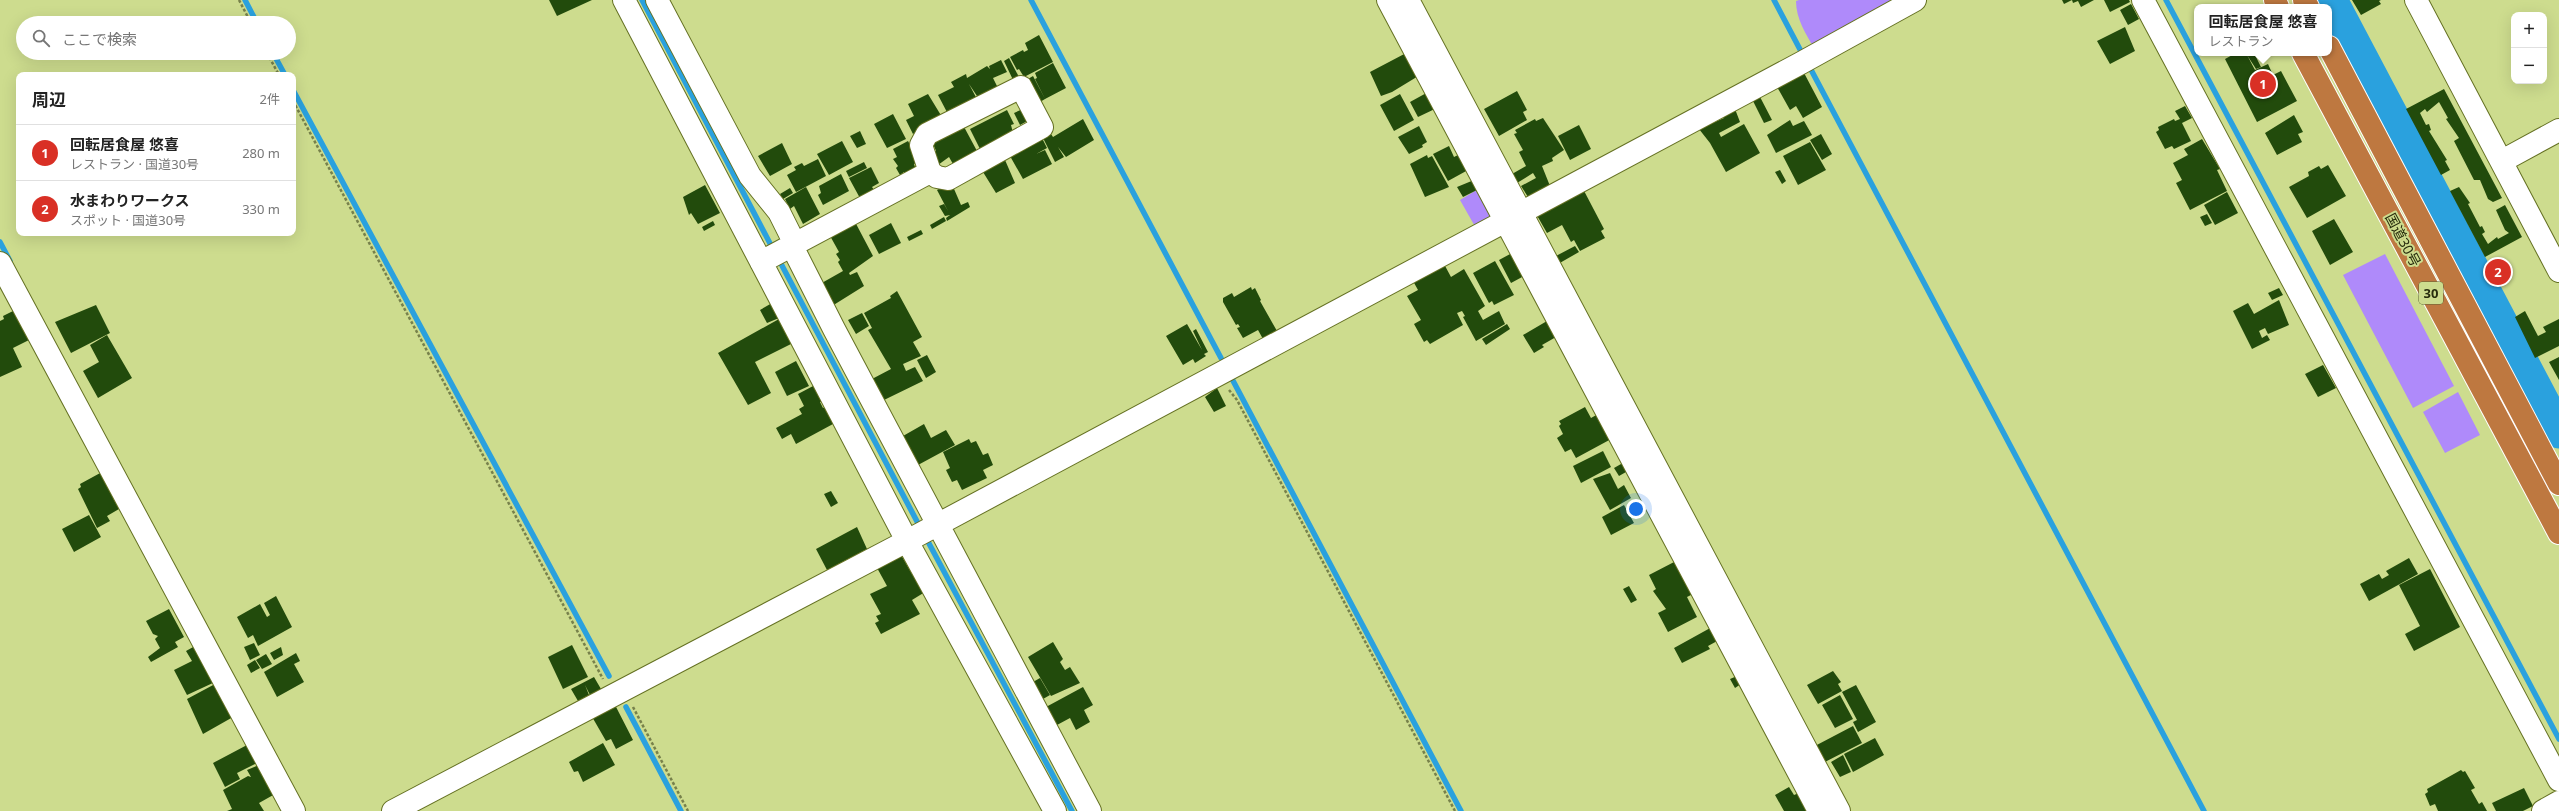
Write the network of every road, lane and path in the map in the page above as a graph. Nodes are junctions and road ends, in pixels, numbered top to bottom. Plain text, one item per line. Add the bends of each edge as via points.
1 (239, 0) edge
2 (624, 0) edge
3 (657, 0) edge
4 (1388, 0) edge
5 (1408, 0) edge
6 (1915, 0) edge
7 (2143, 0) edge
8 (2416, 0) edge
9 (247, 16) edge
10 (2332, 53) edge
11 (2305, 56) edge
12 (271, 60) edge
13 (277, 72) edge
14 (296, 106) edge
15 (2559, 130) edge
16 (2502, 161) junction
17 (930, 172) junction
18 (747, 196) junction
19 (1513, 216) junction
20 (776, 254) junction
21 (0, 262) edge
22 (2559, 271) edge
23 (797, 293) junction
24 (820, 336) junction
25 (1212, 377) junction
26 (2559, 484) edge
27 (922, 532) junction
28 (2559, 533) edge
29 (617, 692) junction
30 (2559, 780) edge
31 (2559, 802) edge
32 (294, 811) edge
33 (393, 811) edge
34 (688, 811) edge
35 (1055, 811) edge
36 (1090, 811) edge
37 (1455, 811) edge
38 (1820, 811) edge
39 (1839, 811) edge
40 (2543, 811) edge

1 - 9 path
2 - 18 street
3 - 18 street via 750,176
4 - 19 street
5 - 19 street
6 - 19 street
7 - 30 street
8 - 16 street
10 - 26 highway, 国道30号 / 30
11 - 28 highway, 国道30号 / 30
12 - 13 path
14 - 29 path
15 - 16 street
16 - 22 street
17 - 17 street via 948,179 1042,128 1020,88 927,134 921,145
17 - 20 street
18 - 20 street
18 - 20 street via 779,212
19 - 25 street
19 - 38 street
19 - 39 street
20 - 23 street
20 - 23 street
21 - 32 street
23 - 24 street
23 - 24 street
24 - 27 street
24 - 27 street
25 - 27 street
25 - 37 path via 1224,385 1237,400
27 - 29 street
27 - 35 street
27 - 36 street
29 - 33 street
29 - 34 path
31 - 40 street

